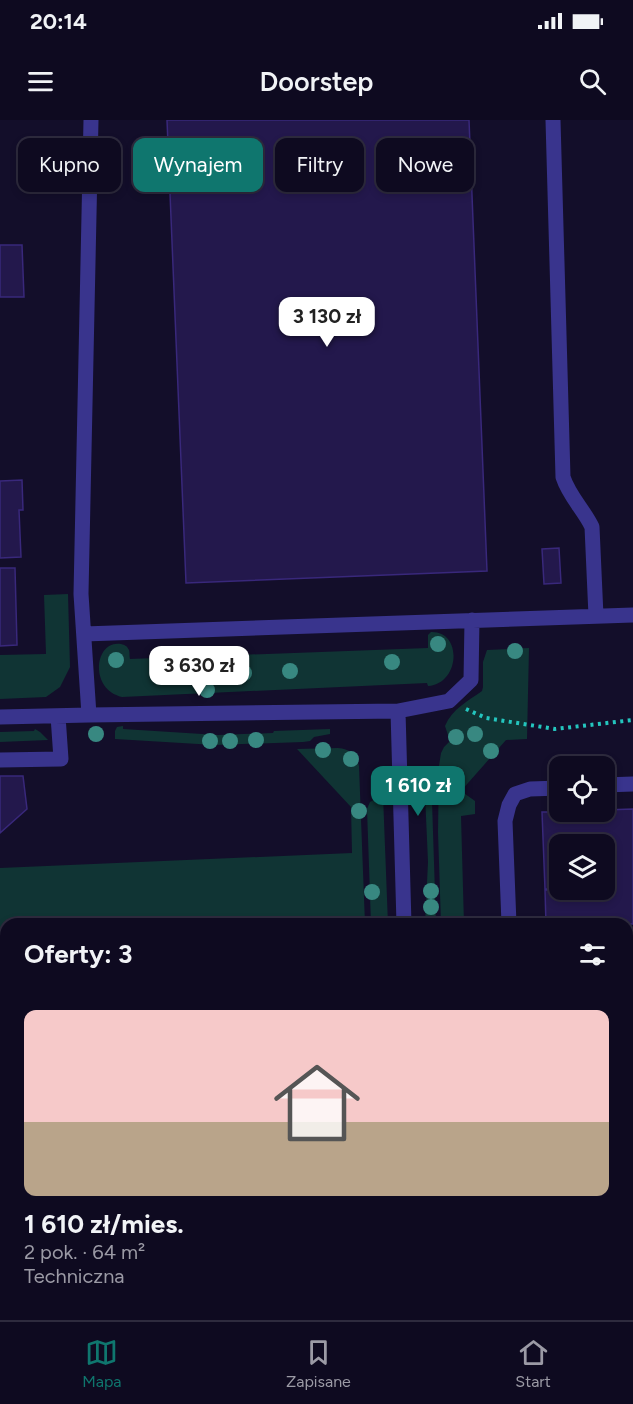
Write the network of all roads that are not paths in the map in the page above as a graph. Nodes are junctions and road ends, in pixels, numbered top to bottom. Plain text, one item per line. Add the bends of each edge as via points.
1 (91, 120) edge
2 (553, 120) edge
3 (633, 615) edge
4 (596, 616) junction
5 (472, 620) junction
6 (84, 634) junction
7 (398, 711) junction
8 (89, 715) junction
9 (58, 716) junction
10 (0, 717) edge
11 (0, 760) edge
12 (633, 784) edge
13 (615, 785) edge
14 (549, 788) edge
15 (404, 918) edge
16 (509, 918) edge

1 - 6 street via 81,594
2 - 4 street via 564,477 566,487 592,527
3 - 4 street
4 - 5 street
5 - 6 street
5 - 7 street via 471,680 449,701
6 - 8 street
7 - 8 street
7 - 15 street
8 - 9 street
9 - 10 street
9 - 11 street via 61,759
12 - 13 street
14 - 16 street via 515,794 509,805 505,821

